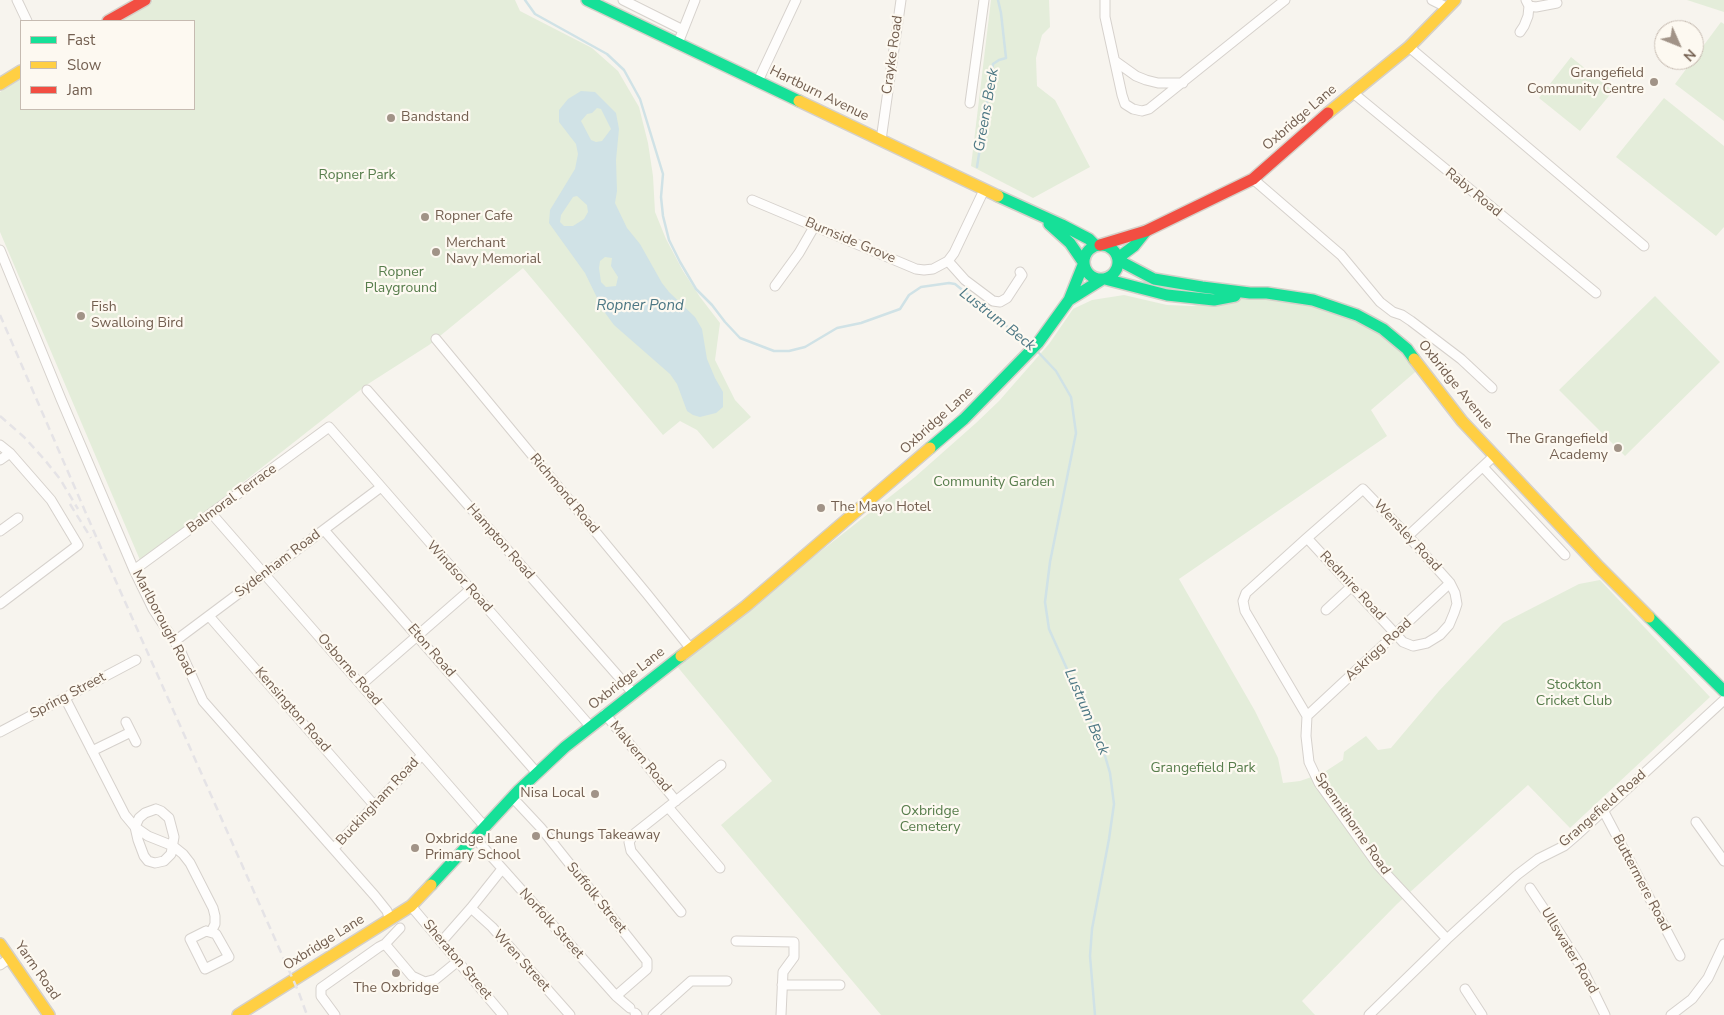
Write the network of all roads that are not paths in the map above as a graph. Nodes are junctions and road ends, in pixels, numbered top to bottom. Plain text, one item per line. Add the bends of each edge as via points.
1 (17, 0) edge
2 (145, 0) edge
3 (587, 0) edge
4 (623, 0) edge
5 (695, 0) edge
6 (796, 0) edge
7 (901, 0) edge
8 (984, 0) edge
9 (1105, 0) edge
10 (1285, 0) edge
11 (1432, 0) edge
12 (1528, 3) edge
13 (1557, 3) dead end
14 (1451, 4) edge
15 (27, 20) edge
16 (110, 20) edge
17 (683, 30) junction
18 (1520, 32) dead end
19 (678, 43) junction
20 (1409, 47) junction
21 (1115, 61) junction
22 (20, 73) edge
23 (758, 81) junction
24 (1183, 83) junction
25 (0, 84) edge
26 (1352, 92) junction
27 (973, 97) dead end
28 (881, 140) junction
29 (1253, 178) junction
30 (984, 190) junction
31 (752, 200) dead end
32 (1037, 215) junction
33 (814, 226) junction
34 (1146, 231) junction
35 (1097, 245) junction
36 (1644, 246) dead end
37 (0, 250) edge
38 (1118, 259) junction
39 (948, 261) junction
40 (1083, 264) junction
41 (1020, 272) dead end
42 (1103, 279) junction
43 (775, 286) dead end
44 (1250, 293) junction
45 (1596, 293) dead end
46 (1070, 300) junction
47 (436, 339) dead end
48 (1492, 388) dead end
49 (366, 390) dead end
50 (329, 427) joint
51 (0, 445) edge
52 (10, 453) junction
53 (1494, 456) junction
54 (0, 460) edge
55 (1483, 467) junction
56 (380, 487) junction
57 (212, 514) junction
58 (18, 518) dead end
59 (324, 530) junction
60 (0, 532) edge
61 (1408, 536) junction
62 (1307, 538) junction
63 (1565, 554) dead end
64 (134, 570) junction
65 (265, 574) junction
66 (1450, 583) junction
67 (1352, 586) junction
68 (471, 589) junction
69 (0, 604) edge
70 (1326, 610) dead end
71 (209, 616) junction
72 (1396, 634) junction
73 (418, 636) junction
74 (175, 641) junction
75 (691, 649) junction
76 (136, 660) dead end
77 (362, 684) junction
78 (1724, 691) edge
79 (633, 693) junction
80 (65, 698) junction
81 (1724, 700) edge
82 (604, 714) junction
83 (1307, 716) junction
84 (126, 722) dead end
85 (590, 726) junction
86 (0, 732) edge
87 (131, 732) junction
88 (136, 742) dead end
89 (92, 751) junction
90 (422, 755) junction
91 (721, 765) dead end
92 (537, 773) junction
93 (512, 798) junction
94 (676, 801) junction
95 (374, 805) junction
96 (668, 807) junction
97 (1603, 810) junction
98 (1696, 822) dead end
99 (135, 827) junction
100 (484, 827) junction
101 (474, 838) junction
102 (173, 846) junction
103 (334, 848) junction
104 (1724, 861) edge
105 (502, 868) junction
106 (720, 868) dead end
107 (1530, 888) dead end
108 (412, 906) junction
109 (471, 908) junction
110 (681, 912) dead end
111 (390, 920) junction
112 (400, 928) dead end
113 (211, 932) junction
114 (1447, 939) junction
115 (442, 941) junction
116 (736, 941) dead end
117 (0, 944) edge
118 (385, 944) junction
119 (1724, 944) edge
120 (1680, 956) dead end
121 (458, 961) junction
122 (5, 962) edge
123 (727, 981) dead end
124 (782, 985) junction
125 (840, 985) dead end
126 (1465, 989) dead end
127 (678, 993) junction
128 (616, 996) junction
129 (685, 1002) dead end
130 (634, 1012) edge
131 (49, 1015) edge
132 (238, 1015) edge
133 (335, 1015) edge
134 (503, 1015) edge
135 (570, 1015) edge
136 (653, 1015) edge
137 (781, 1015) edge
138 (1369, 1015) edge
139 (1482, 1015) edge
140 (1605, 1015) edge
141 (1670, 1015) edge

1 - 15 street
2 - 16 street
3 - 19 street, Hartburn Avenue
4 - 17 street
5 - 17 street
6 - 23 street
7 - 28 street, Crayke Road
8 - 27 street
9 - 21 street via 1105,17
10 - 24 street
11 - 14 street
12 - 13 street via 1536,7
12 - 18 street via 1526,23
14 - 20 street, Oxbridge Lane
17 - 19 street
19 - 23 street, Hartburn Avenue
20 - 26 street, Oxbridge Lane
20 - 36 street
21 - 24 street via 1146,80
21 - 24 street via 1125,104 1133,110 1150,109
22 - 25 street
23 - 28 street, Hartburn Avenue
26 - 29 street, Oxbridge Lane
26 - 45 street, Raby Road
28 - 30 street, Hartburn Avenue
29 - 34 street, Oxbridge Lane
29 - 48 street, Oxbridge Avenue via 1341,255 1380,302 1461,359
30 - 32 street, Hartburn Avenue
30 - 39 street
31 - 33 street, Burnside Grove
32 - 35 street, Hartburn Avenue via 1069,228
32 - 40 street, Hartburn Avenue via 1063,236
33 - 39 street, Burnside Grove via 916,269 933,269
33 - 43 street
34 - 35 street, Oxbridge Lane
34 - 38 street, Oxbridge Lane
35 - 38 street via 1112,249
35 - 40 street via 1086,252
37 - 64 street, Marlborough Road
38 - 42 street via 1117,269
38 - 44 street, Oxbridge Avenue via 1154,279
39 - 41 street via 965,280 993,301 1007,298 1022,275
40 - 42 street via 1093,278
40 - 46 street
42 - 44 street, Oxbridge Avenue via 1167,295 1214,300
42 - 46 street
44 - 53 street, Oxbridge Avenue via 1314,300 1357,315 1383,330 1407,349 1462,421
46 - 75 street, Oxbridge Lane via 1027,356 964,420
47 - 75 street, Richmond Road
49 - 79 street, Hampton Road
50 - 56 street, Windsor Road
50 - 57 street, Balmoral Terrace
51 - 52 street
52 - 54 street
52 - 69 street via 52,500 78,545
53 - 55 street
53 - 78 street, Oxbridge Avenue via 1599,567
55 - 61 street
55 - 63 street
56 - 59 street, Sydenham Road
56 - 68 street, Windsor Road
57 - 64 street, Balmoral Terrace
57 - 65 street, Osborne Road
58 - 60 street
59 - 65 street, Sydenham Road
59 - 73 street, Eton Road
61 - 62 street, Wensley Road via 1363,489
61 - 66 street, Wensley Road
62 - 67 street, Redmire Road
62 - 83 street via 1246,593 1243,601 1245,610
64 - 74 street, Marlborough Road via 153,609
65 - 71 street, Sydenham Road
65 - 77 street, Osborne Road
66 - 72 street, Askrigg Road
66 - 72 street via 1457,604 1450,625 1440,635 1427,643 1413,646 1402,642
67 - 70 street
67 - 72 street, Redmire Road
68 - 73 street
68 - 85 street, Windsor Road
71 - 74 street, Sydenham Road
71 - 95 street, Kensington Road
72 - 83 street, Askrigg Road
73 - 77 street
73 - 92 street, Eton Road
74 - 103 street, Marlborough Road via 203,701
75 - 79 street, Oxbridge Lane
76 - 80 street, Spring Street
77 - 90 street, Osborne Road
79 - 82 street, Oxbridge Lane
80 - 86 street, Spring Street
80 - 89 street
81 - 97 street, Grangefield Road
82 - 85 street, Oxbridge Lane
82 - 94 street, Malvern Road
83 - 114 street, Spennithorne Road via 1309,762 1319,783 1378,865
84 - 87 street
85 - 92 street, Oxbridge Lane
87 - 88 street
87 - 89 street
89 - 99 street via 125,815
90 - 95 street, Buckingham Road
90 - 100 street, Osborne Road
91 - 94 street
92 - 93 street, Oxbridge Lane
93 - 100 street, Oxbridge Lane
93 - 128 street, Suffolk Street via 541,828 647,961 647,969
94 - 96 street
95 - 103 street, Buckingham Road
96 - 106 street
96 - 110 street via 634,834 629,842 631,851
97 - 114 street, Grangefield Road via 1564,846 1538,859 1517,875
97 - 120 street, Buttermere Road
98 - 104 street
99 - 102 street
99 - 102 street via 140,848 148,861 164,861
99 - 102 street via 145,813 161,811 172,825
100 - 101 street, Oxbridge Lane
101 - 105 street, Norfolk Street
101 - 108 street, Oxbridge Lane
102 - 113 street via 190,863 213,908 216,916
103 - 111 street, Marlborough Road via 387,911
105 - 109 street
105 - 128 street, Norfolk Street
107 - 140 street, Ullswater Road via 1582,968
108 - 111 street, Oxbridge Lane
108 - 115 street, Sheraton Street
109 - 115 street
109 - 135 street, Wren Street via 492,927
111 - 132 street, Oxbridge Lane
112 - 118 street
113 - 113 street via 216,934 228,957 205,969 190,939 206,931
114 - 138 street, Grangefield Road
115 - 121 street, Sheraton Street
116 - 124 street via 794,942 794,957 783,972
117 - 122 street, Yarm Road
118 - 121 street via 412,976 425,982 436,979
118 - 133 street via 321,988 321,996
119 - 141 street via 1708,978 1692,998
121 - 134 street, Sheraton Street
122 - 131 street, Yarm Road
123 - 127 street via 691,981
124 - 125 street
124 - 137 street
126 - 139 street
127 - 129 street
127 - 136 street
128 - 130 street, Norfolk Street

